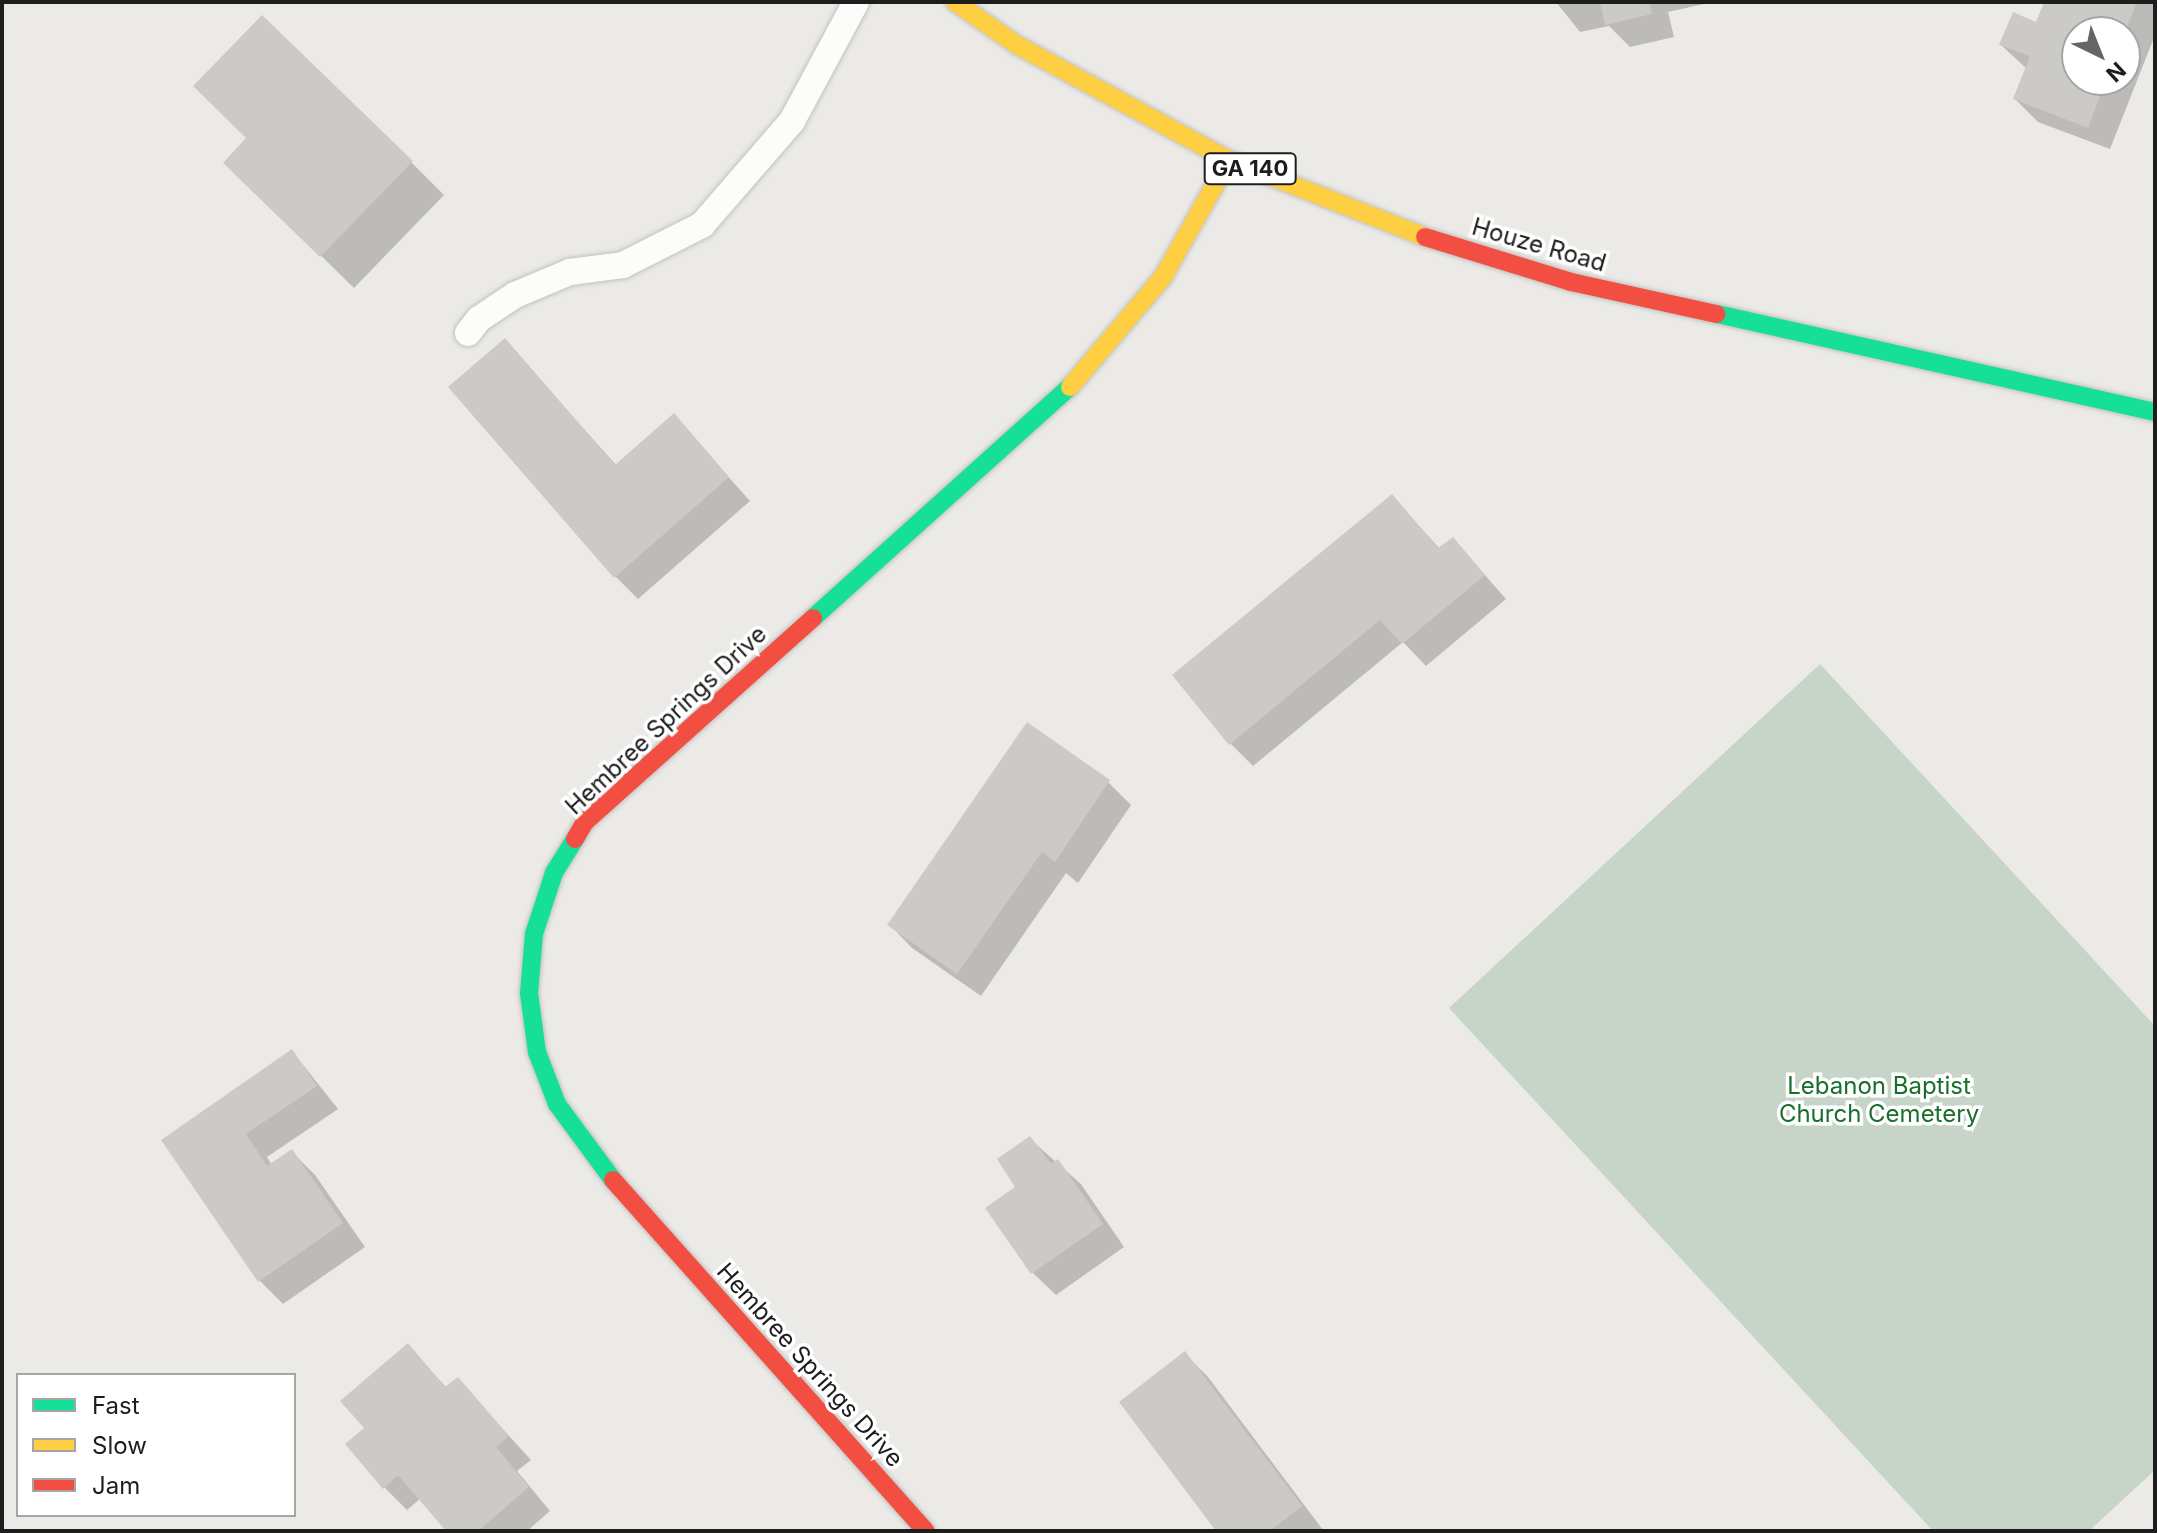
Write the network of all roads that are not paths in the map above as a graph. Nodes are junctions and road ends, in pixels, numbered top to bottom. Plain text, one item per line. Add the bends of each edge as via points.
1 (856, 2) edge
2 (955, 2) edge
3 (1229, 160) junction
4 (468, 333) dead end
5 (2155, 412) edge
6 (926, 1531) edge

1 - 4 lane via 792,121 702,225 623,265 570,272 515,295
2 - 3 street, Houze Road / GA 140 via 1017,45
3 - 5 street, Houze Road / GA 140 via 1397,228 1571,282
3 - 6 street, Hembree Springs Drive via 1163,277 1078,380 585,822 554,873 534,934 529,993 537,1052 557,1104 588,1153

